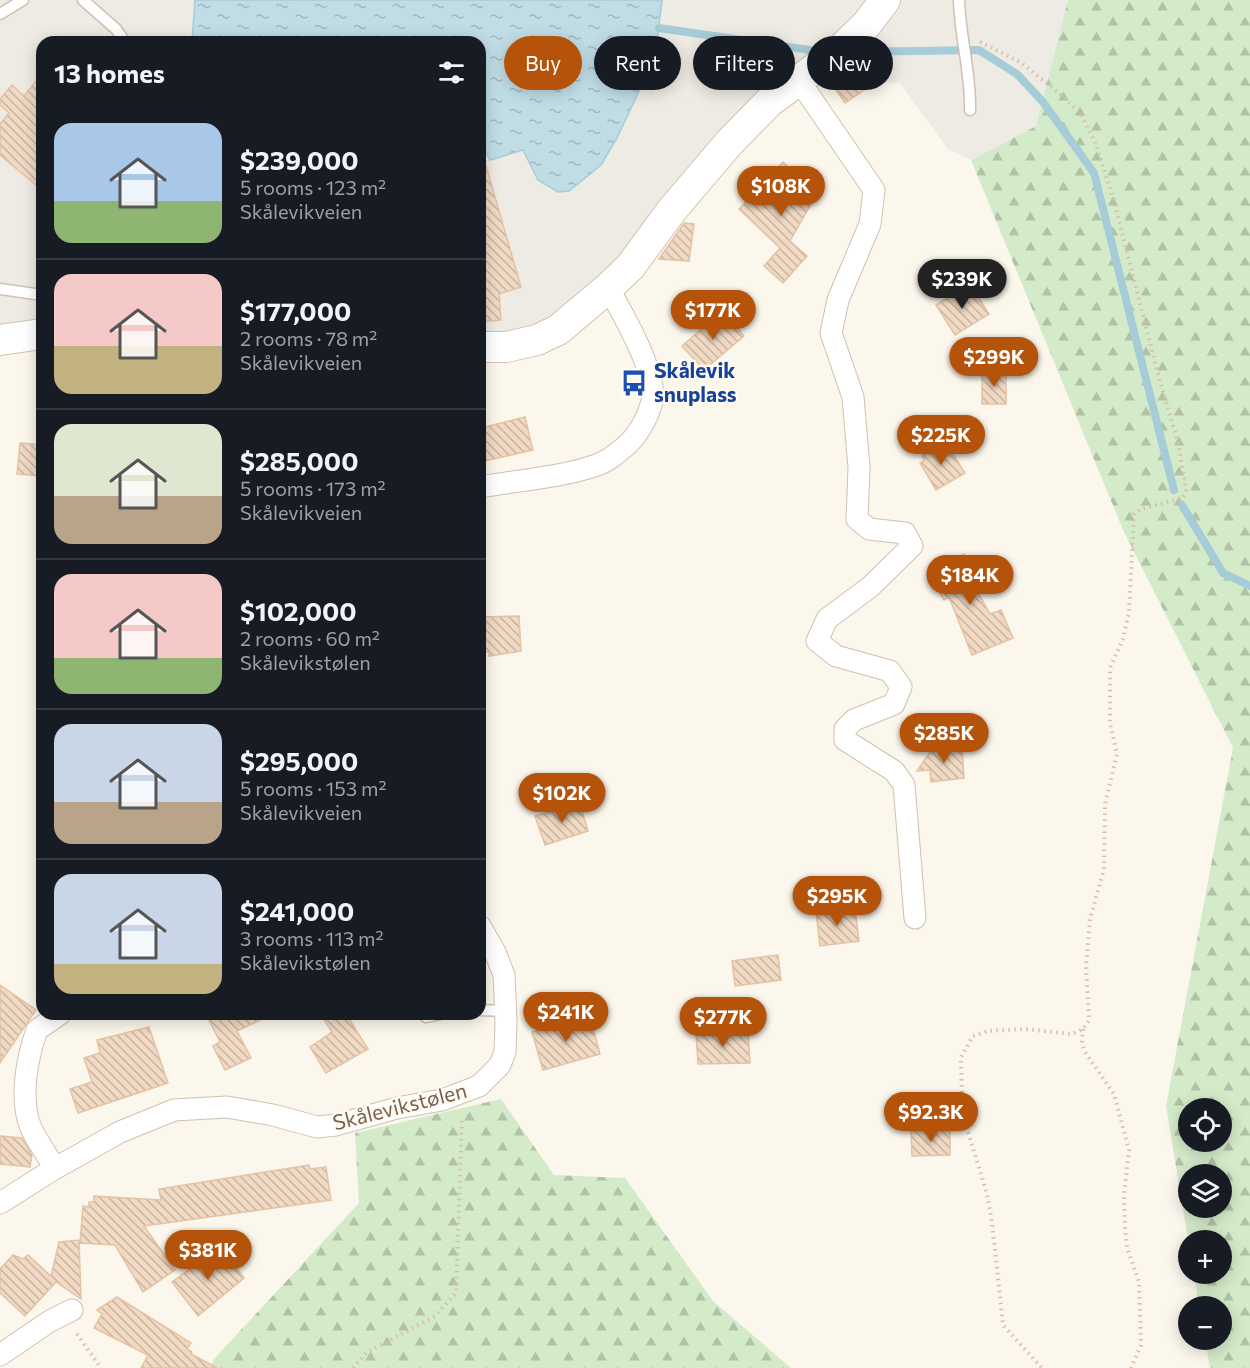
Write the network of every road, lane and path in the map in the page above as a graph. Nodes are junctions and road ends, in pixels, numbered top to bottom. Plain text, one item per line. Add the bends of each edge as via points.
1 (23, 0) edge
2 (83, 0) edge
3 (885, 0) edge
4 (959, 0) edge
5 (0, 14) edge
6 (960, 33) junction
7 (121, 36) edge
8 (798, 79) junction
9 (970, 110) dead end
10 (608, 288) junction
11 (0, 289) edge
12 (36, 294) edge
13 (36, 335) edge
14 (0, 340) edge
15 (486, 347) edge
16 (486, 486) edge
17 (915, 918) dead end
18 (486, 936) edge
19 (486, 1010) edge
20 (505, 1011) junction
21 (51, 1020) edge
22 (1083, 1029) junction
23 (464, 1092) junction
24 (54, 1169) junction
25 (0, 1203) edge
26 (72, 1310) joint
27 (0, 1355) edge
28 (101, 1368) edge
29 (353, 1368) edge
30 (1042, 1368) edge
31 (1131, 1368) edge

1 - 5 lane
2 - 7 lane
3 - 8 main road via 840,50
4 - 6 lane
6 - 9 lane via 970,83
6 - 22 path via 996,48 1033,71 1080,113 1095,142 1178,442 1186,490 1183,498 1141,508 1134,514 1129,612 1110,668 1110,723 1117,754 1105,804 1104,869 1090,918 1086,967 1089,1020
8 - 10 main road via 729,143 630,267
8 - 17 street via 874,190 870,224 838,300 831,333 854,397 859,468 857,519 869,529 905,533 912,546 870,587 828,619 817,641 836,656 890,671 901,687 894,704 854,720 845,729 845,740 894,771 904,785
10 - 15 main road via 558,330 537,340
10 - 16 street via 624,314 650,377 652,401 636,436 613,457 598,464 565,474
11 - 12 lane
13 - 14 main road
18 - 20 street, Skålevikstølen via 504,975
19 - 20 lane
20 - 23 street, Skålevikstølen via 505,1052 500,1065 479,1086
21 - 24 street via 37,1030 28,1067 27,1110 31,1128
22 - 30 path via 1072,1034 1025,1029 988,1031 973,1036 961,1057 965,1122 989,1203 1003,1325
22 - 31 path via 1085,1052 1114,1094 1129,1150 1125,1228 1127,1248 1139,1282 1141,1345
23 - 24 street, Skålevikstølen via 317,1127 273,1114 227,1107 174,1110 120,1132
23 - 29 path via 456,1293 435,1316 366,1353
24 - 25 street, Skålevikstølen
26 - 27 street
26 - 28 path via 78,1337

